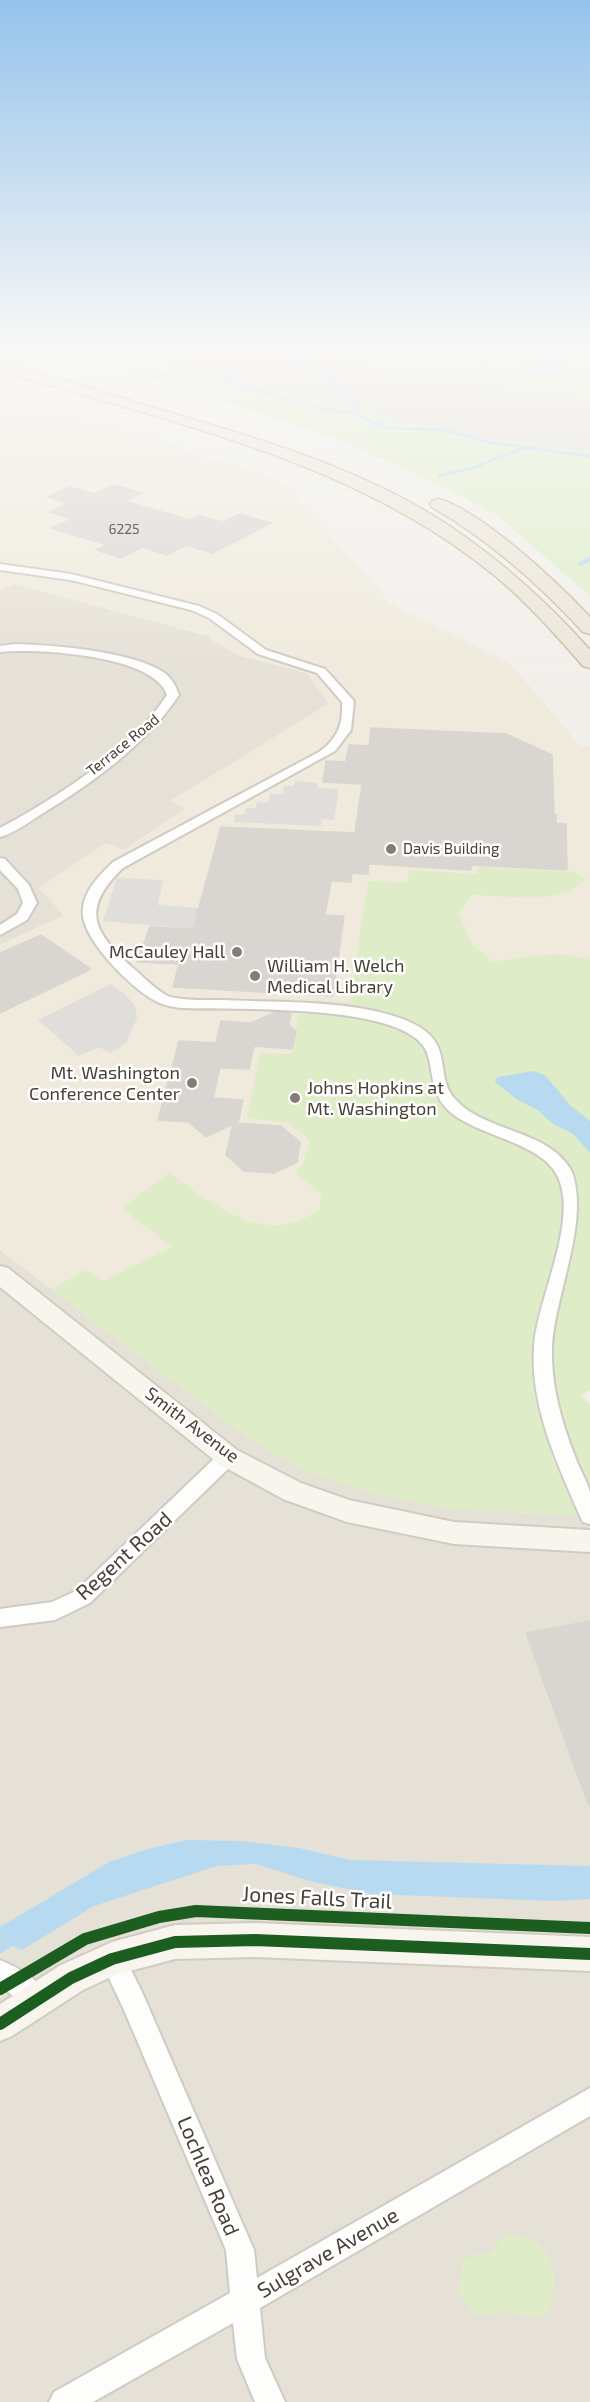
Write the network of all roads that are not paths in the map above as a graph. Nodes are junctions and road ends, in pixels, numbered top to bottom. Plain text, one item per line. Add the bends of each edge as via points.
1 (292, 458) edge
2 (424, 496) dead end
3 (0, 567) edge
4 (590, 628) edge
5 (0, 649) edge
6 (590, 663) edge
7 (0, 833) edge
8 (0, 862) edge
9 (0, 931) edge
10 (0, 1274) edge
11 (228, 1456) junction
12 (590, 1516) edge
13 (590, 1541) edge
14 (0, 1618) edge
15 (590, 1954) edge
16 (112, 1959) junction
17 (2, 1973) edge
18 (37, 2000) junction
19 (0, 2024) edge
20 (590, 2100) edge
21 (245, 2300) junction
22 (64, 2402) edge
23 (270, 2402) edge

1 - 6 highway via 390,500 451,535 534,601
2 - 4 highway via 506,547
3 - 12 street via 71,577 195,608 213,616 262,652 321,671 348,701 348,720 340,742 314,760 118,865 97,887 89,909 90,922 103,949 163,1000 375,1015 411,1028 433,1048 441,1089 449,1101 484,1125 528,1141 564,1171 580,1207 580,1231 575,1256 544,1339 543,1371 557,1435
5 - 7 street, Terrace Road via 37,648 127,663 166,680 173,695 163,713 133,741 37,813
8 - 9 street via 24,888 30,903 22,917
10 - 11 main road, Smith Avenue
11 - 13 main road, Smith Avenue via 292,1491 347,1511 454,1533
11 - 14 street, Regent Road via 84,1598 55,1611
15 - 16 main road via 212,1939 175,1942
16 - 18 main road
16 - 21 street, Lochlea Road via 240,2250
17 - 18 street
18 - 19 main road
20 - 21 street, Sulgrave Avenue
21 - 22 street, Sulgrave Avenue
21 - 23 street, Lochlea Road via 251,2359

